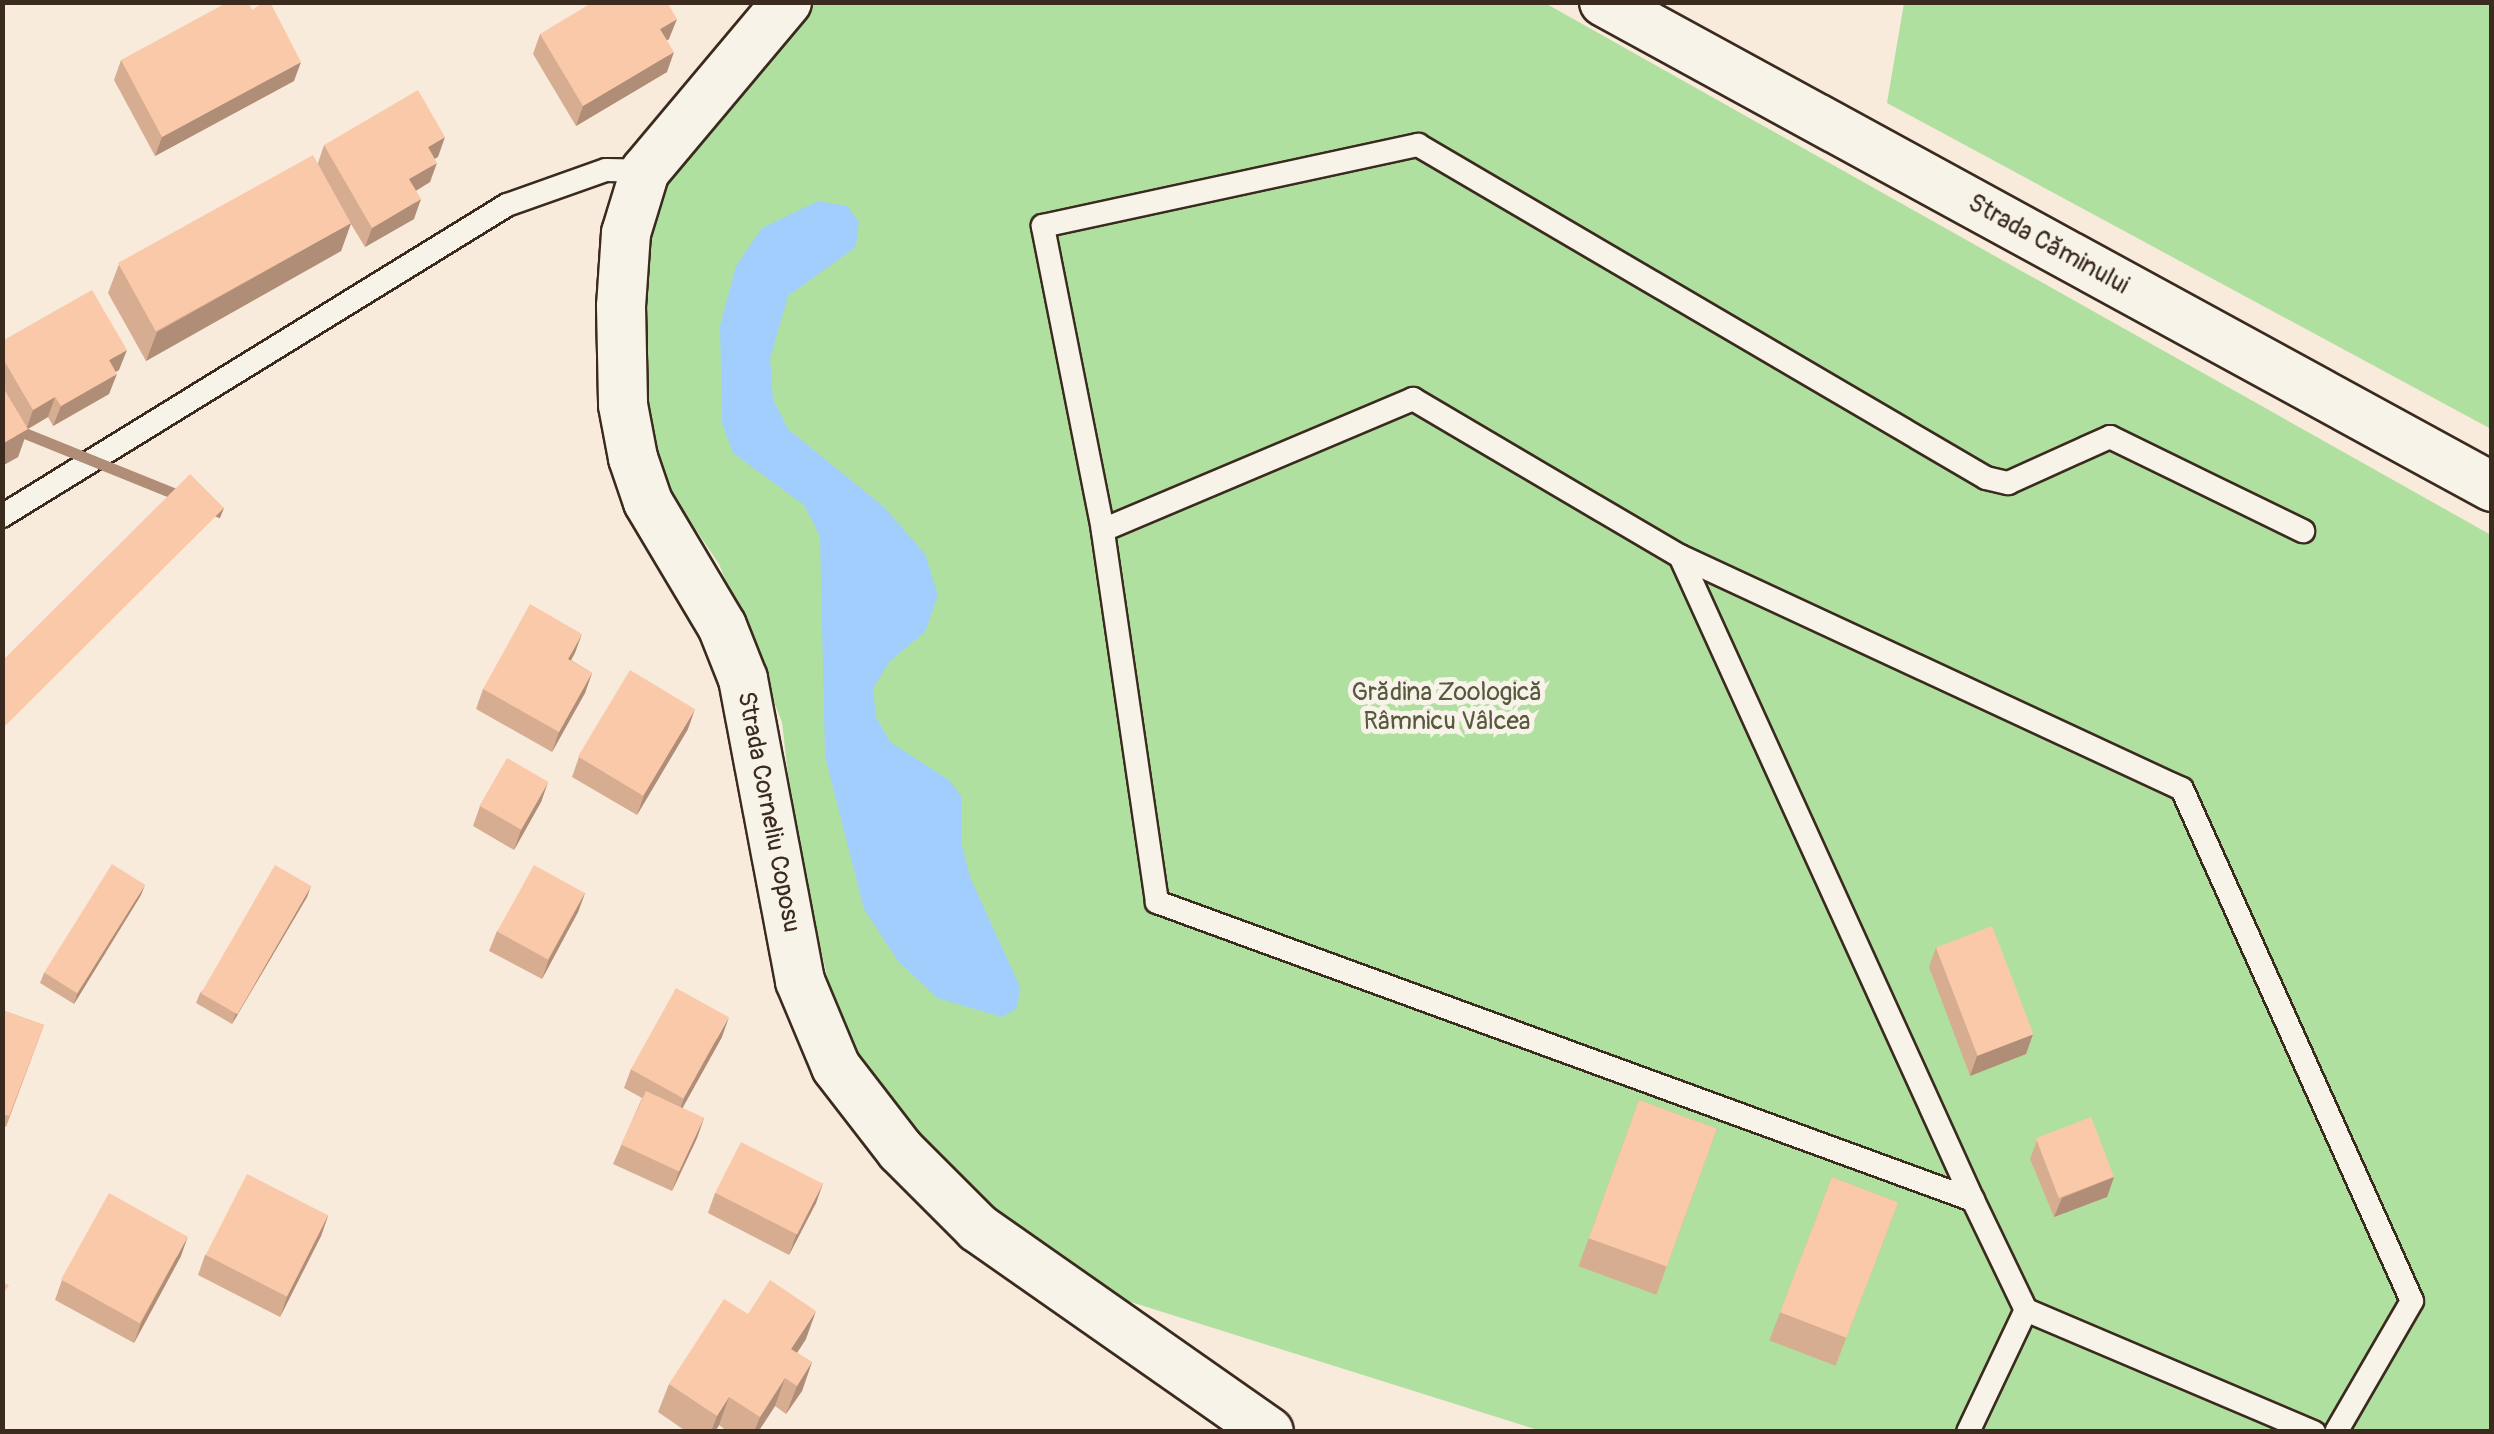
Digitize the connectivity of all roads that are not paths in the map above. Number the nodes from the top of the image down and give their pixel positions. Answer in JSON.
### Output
{"nodes":[{"id":1,"x":1604,"y":2,"type":"edge"},
{"id":2,"x":775,"y":9,"type":"edge"},
{"id":3,"x":645,"y":171,"type":"junction"},
{"id":4,"x":2492,"y":487,"type":"edge"},
{"id":5,"x":2,"y":516,"type":"edge"},
{"id":6,"x":1104,"y":530,"type":"junction"},
{"id":7,"x":2303,"y":530,"type":"dead end"},
{"id":8,"x":1680,"y":556,"type":"junction"},
{"id":9,"x":1973,"y":1200,"type":"junction"},
{"id":10,"x":2026,"y":1310,"type":"junction"},
{"id":11,"x":1269,"y":1432,"type":"edge"},
{"id":12,"x":1968,"y":1432,"type":"edge"},
{"id":13,"x":2314,"y":1432,"type":"edge"},
{"id":14,"x":2336,"y":1432,"type":"edge"}],
"edges":[{"from":1,"to":4,"type":"street","name":"Strada Căminului"},
{"from":2,"to":3,"type":"street","name":"Strada Corneliu Coposu"},
{"from":3,"to":5,"type":"lane"},
{"from":3,"to":11,"type":"street","name":"Strada Corneliu Coposu"},
{"from":6,"to":7,"type":"lane"},
{"from":6,"to":8,"type":"lane"},
{"from":6,"to":9,"type":"lane"},
{"from":8,"to":9,"type":"lane"},
{"from":8,"to":14,"type":"lane"},
{"from":9,"to":10,"type":"lane"},
{"from":10,"to":12,"type":"lane"},
{"from":10,"to":13,"type":"lane"}]}
